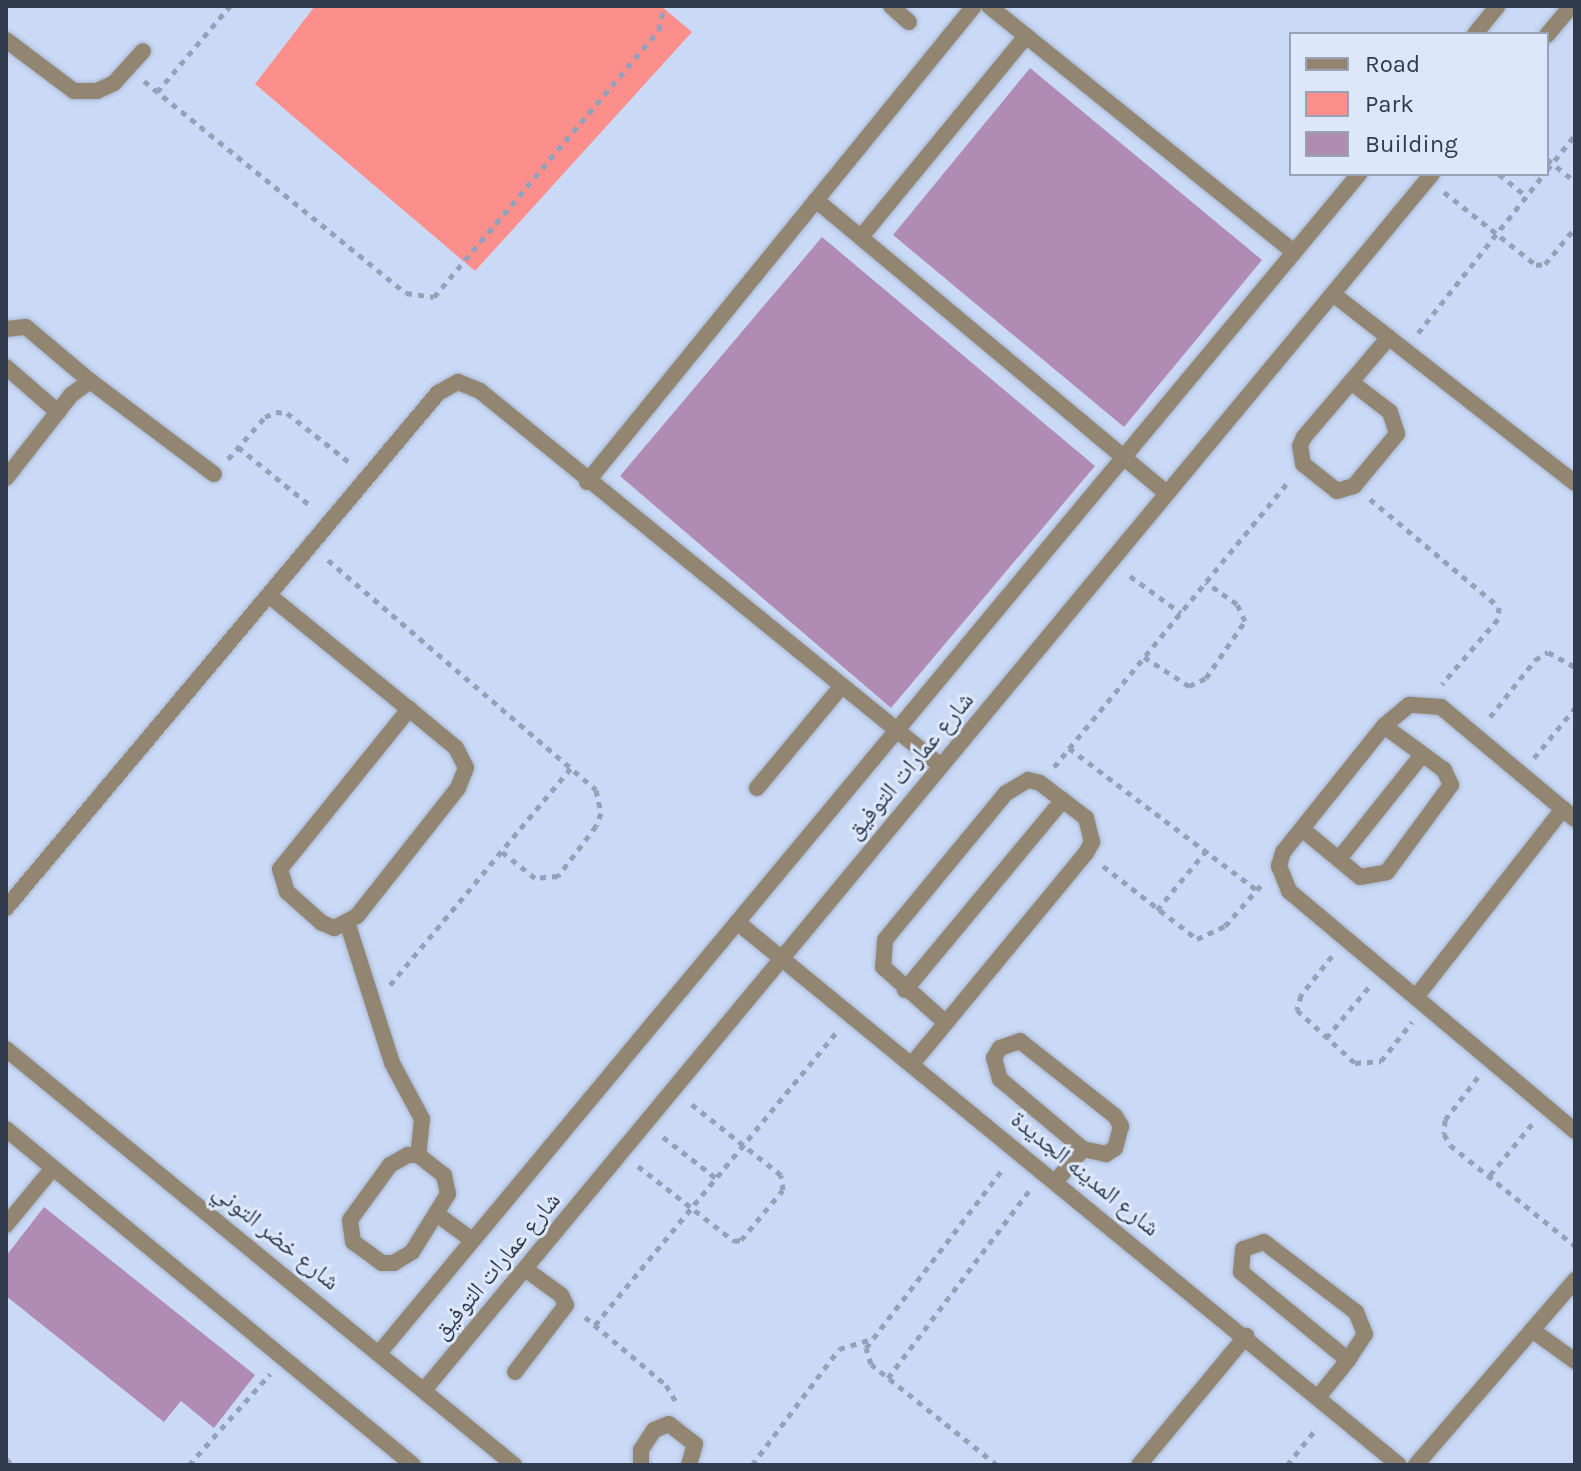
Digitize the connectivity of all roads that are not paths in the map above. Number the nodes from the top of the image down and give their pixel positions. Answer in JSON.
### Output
{"nodes":[{"id":1,"x":891,"y":6,"type":"edge"},
{"id":2,"x":974,"y":6,"type":"edge"},
{"id":3,"x":989,"y":6,"type":"edge"},
{"id":4,"x":1498,"y":6,"type":"edge"},
{"id":5,"x":1571,"y":6,"type":"edge"},
{"id":6,"x":909,"y":22,"type":"dead end"},
{"id":7,"x":1477,"y":32,"type":"edge"},
{"id":8,"x":1549,"y":33,"type":"edge"},
{"id":9,"x":1026,"y":36,"type":"junction"},
{"id":10,"x":6,"y":40,"type":"edge"},
{"id":11,"x":143,"y":51,"type":"dead end"},
{"id":12,"x":1357,"y":176,"type":"edge"},
{"id":13,"x":1430,"y":176,"type":"edge"},
{"id":14,"x":816,"y":200,"type":"junction"},
{"id":15,"x":861,"y":237,"type":"junction"},
{"id":16,"x":1294,"y":252,"type":"junction"},
{"id":17,"x":1333,"y":294,"type":"junction"},
{"id":18,"x":6,"y":329,"type":"edge"},
{"id":19,"x":1389,"y":337,"type":"junction"},
{"id":20,"x":6,"y":367,"type":"edge"},
{"id":21,"x":90,"y":381,"type":"junction"},
{"id":22,"x":1351,"y":382,"type":"junction"},
{"id":23,"x":58,"y":412,"type":"junction"},
{"id":24,"x":1125,"y":455,"type":"junction"},
{"id":25,"x":214,"y":474,"type":"road end"},
{"id":26,"x":6,"y":478,"type":"edge"},
{"id":27,"x":587,"y":482,"type":"junction"},
{"id":28,"x":1575,"y":483,"type":"edge"},
{"id":29,"x":1167,"y":493,"type":"junction"},
{"id":30,"x":271,"y":597,"type":"junction"},
{"id":31,"x":840,"y":688,"type":"junction"},
{"id":32,"x":409,"y":709,"type":"junction"},
{"id":33,"x":1384,"y":726,"type":"junction"},
{"id":34,"x":897,"y":730,"type":"junction"},
{"id":35,"x":1422,"y":755,"type":"junction"},
{"id":36,"x":941,"y":766,"type":"junction"},
{"id":37,"x":757,"y":788,"type":"dead end"},
{"id":38,"x":1063,"y":800,"type":"junction"},
{"id":39,"x":1569,"y":814,"type":"edge"},
{"id":40,"x":1302,"y":829,"type":"junction"},
{"id":41,"x":1339,"y":859,"type":"junction"},
{"id":42,"x":6,"y":908,"type":"edge"},
{"id":43,"x":737,"y":922,"type":"junction"},
{"id":44,"x":348,"y":925,"type":"junction"},
{"id":45,"x":782,"y":959,"type":"junction"},
{"id":46,"x":905,"y":990,"type":"junction"},
{"id":47,"x":1420,"y":1001,"type":"junction"},
{"id":48,"x":946,"y":1023,"type":"junction"},
{"id":49,"x":6,"y":1049,"type":"edge"},
{"id":50,"x":912,"y":1064,"type":"junction"},
{"id":51,"x":6,"y":1129,"type":"edge"},
{"id":52,"x":1575,"y":1131,"type":"edge"},
{"id":53,"x":1083,"y":1149,"type":"junction"},
{"id":54,"x":418,"y":1155,"type":"junction"},
{"id":55,"x":53,"y":1168,"type":"junction"},
{"id":56,"x":1050,"y":1176,"type":"junction"},
{"id":57,"x":438,"y":1215,"type":"junction"},
{"id":58,"x":6,"y":1225,"type":"edge"},
{"id":59,"x":472,"y":1240,"type":"junction"},
{"id":60,"x":525,"y":1269,"type":"junction"},
{"id":61,"x":1575,"y":1280,"type":"edge"},
{"id":62,"x":1532,"y":1330,"type":"junction"},
{"id":63,"x":1246,"y":1336,"type":"junction"},
{"id":64,"x":380,"y":1352,"type":"junction"},
{"id":65,"x":1348,"y":1360,"type":"junction"},
{"id":66,"x":1575,"y":1361,"type":"edge"},
{"id":67,"x":515,"y":1372,"type":"dead end"},
{"id":68,"x":425,"y":1389,"type":"junction"},
{"id":69,"x":1319,"y":1396,"type":"junction"},
{"id":70,"x":413,"y":1465,"type":"edge"},
{"id":71,"x":514,"y":1465,"type":"edge"},
{"id":72,"x":641,"y":1465,"type":"edge"},
{"id":73,"x":689,"y":1465,"type":"edge"},
{"id":74,"x":1139,"y":1465,"type":"edge"},
{"id":75,"x":1399,"y":1465,"type":"edge"},
{"id":76,"x":1416,"y":1465,"type":"edge"}],
"edges":[{"from":1,"to":6,"type":"street"},
{"from":2,"to":14,"type":"street"},
{"from":3,"to":9,"type":"street"},
{"from":4,"to":7,"type":"street"},
{"from":5,"to":8,"type":"street"},
{"from":9,"to":15,"type":"street"},
{"from":9,"to":16,"type":"street"},
{"from":10,"to":11,"type":"street"},
{"from":12,"to":16,"type":"street","name":"شارع عمارات التوفيق"},
{"from":13,"to":17,"type":"street","name":"شارع عمارات التوفيق"},
{"from":14,"to":15,"type":"street"},
{"from":14,"to":27,"type":"street"},
{"from":15,"to":24,"type":"street"},
{"from":16,"to":24,"type":"street","name":"شارع عمارات التوفيق"},
{"from":17,"to":19,"type":"street"},
{"from":17,"to":29,"type":"street","name":"شارع عمارات التوفيق"},
{"from":18,"to":21,"type":"street"},
{"from":19,"to":22,"type":"street"},
{"from":19,"to":28,"type":"street"},
{"from":20,"to":23,"type":"street"},
{"from":21,"to":23,"type":"street"},
{"from":21,"to":25,"type":"street"},
{"from":22,"to":22,"type":"street"},
{"from":23,"to":26,"type":"street"},
{"from":24,"to":29,"type":"street"},
{"from":24,"to":34,"type":"street","name":"شارع عمارات التوفيق"},
{"from":27,"to":30,"type":"street"},
{"from":27,"to":31,"type":"street"},
{"from":29,"to":36,"type":"street","name":"شارع عمارات التوفيق"},
{"from":30,"to":32,"type":"street"},
{"from":30,"to":42,"type":"street"},
{"from":31,"to":34,"type":"street"},
{"from":31,"to":37,"type":"street"},
{"from":32,"to":44,"type":"street"},
{"from":32,"to":44,"type":"street"},
{"from":33,"to":35,"type":"street"},
{"from":33,"to":39,"type":"street"},
{"from":33,"to":40,"type":"street"},
{"from":34,"to":36,"type":"street"},
{"from":34,"to":43,"type":"street","name":"شارع عمارات التوفيق"},
{"from":35,"to":41,"type":"street"},
{"from":35,"to":41,"type":"street"},
{"from":36,"to":45,"type":"street","name":"شارع عمارات التوفيق"},
{"from":38,"to":46,"type":"street"},
{"from":38,"to":46,"type":"street"},
{"from":38,"to":48,"type":"street"},
{"from":39,"to":47,"type":"street"},
{"from":40,"to":41,"type":"street"},
{"from":40,"to":47,"type":"street"},
{"from":43,"to":45,"type":"street","name":"شارع المدينه الجديدة"},
{"from":43,"to":59,"type":"street","name":"شارع عمارات التوفيق"},
{"from":44,"to":54,"type":"street"},
{"from":45,"to":50,"type":"street","name":"شارع المدينه الجديدة"},
{"from":45,"to":60,"type":"street","name":"شارع عمارات التوفيق"},
{"from":46,"to":48,"type":"street"},
{"from":47,"to":52,"type":"street"},
{"from":48,"to":50,"type":"street"},
{"from":49,"to":64,"type":"street","name":"شارع خضر التوني"},
{"from":50,"to":56,"type":"street","name":"شارع المدينه الجديدة"},
{"from":51,"to":55,"type":"street"},
{"from":53,"to":53,"type":"street"},
{"from":53,"to":56,"type":"street"},
{"from":54,"to":57,"type":"street"},
{"from":54,"to":57,"type":"street"},
{"from":55,"to":58,"type":"street"},
{"from":55,"to":70,"type":"street"},
{"from":56,"to":63,"type":"street","name":"شارع المدينه الجديدة"},
{"from":57,"to":59,"type":"street"},
{"from":59,"to":64,"type":"street","name":"شارع عمارات التوفيق"},
{"from":60,"to":67,"type":"street"},
{"from":60,"to":68,"type":"street","name":"شارع عمارات التوفيق"},
{"from":61,"to":62,"type":"street"},
{"from":62,"to":66,"type":"street"},
{"from":62,"to":76,"type":"street"},
{"from":63,"to":69,"type":"street","name":"شارع المدينه الجديدة"},
{"from":63,"to":74,"type":"street"},
{"from":64,"to":68,"type":"street","name":"شارع خضر التوني"},
{"from":65,"to":65,"type":"street"},
{"from":65,"to":69,"type":"street"},
{"from":68,"to":71,"type":"street","name":"شارع خضر التوني"},
{"from":69,"to":75,"type":"street","name":"شارع المدينه الجديدة"},
{"from":72,"to":73,"type":"street"}]}
